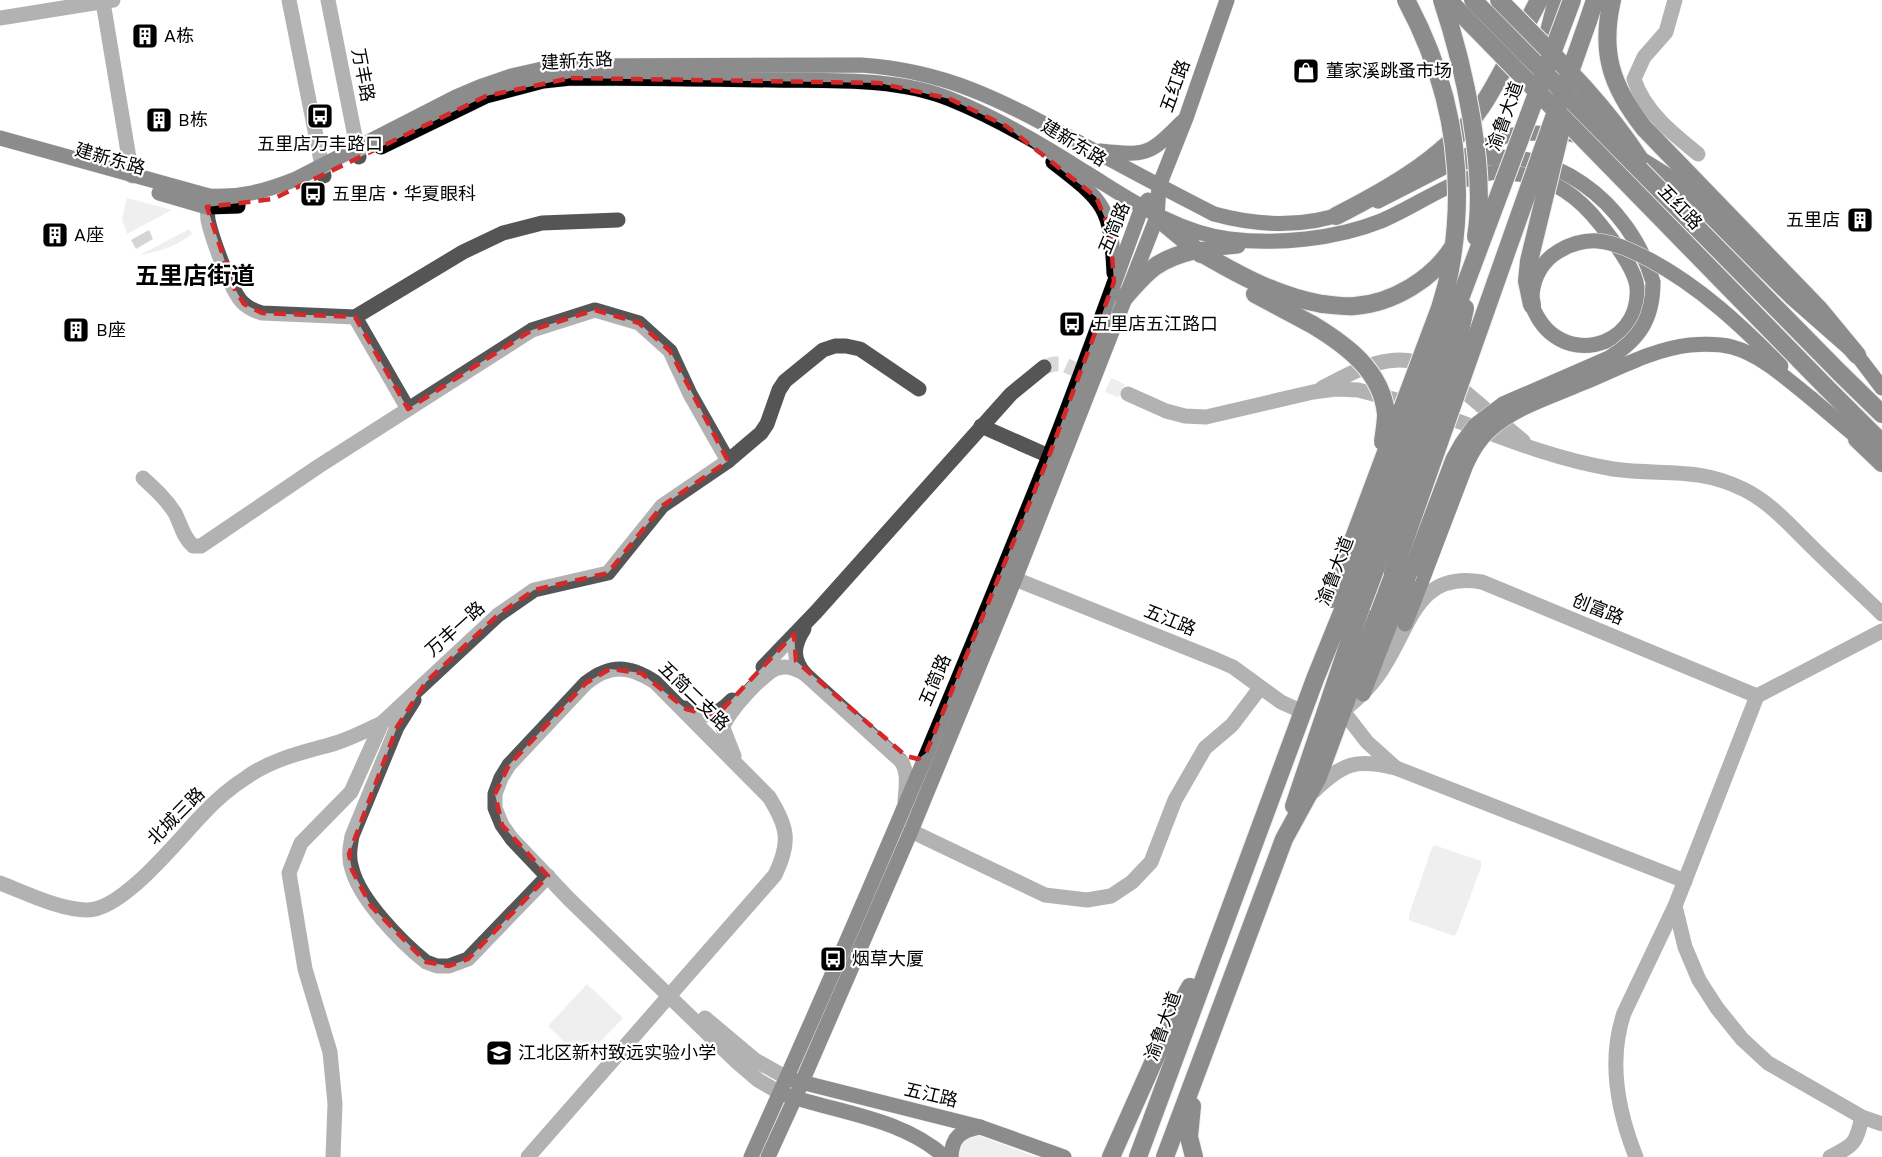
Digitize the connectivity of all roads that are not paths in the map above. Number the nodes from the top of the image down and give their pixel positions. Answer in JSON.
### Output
{"nodes":[{"id":1,"x":289,"y":0,"type":"edge"},
{"id":2,"x":328,"y":0,"type":"edge"},
{"id":3,"x":1227,"y":0,"type":"edge"},
{"id":4,"x":1406,"y":0,"type":"edge"},
{"id":5,"x":1442,"y":0,"type":"edge"},
{"id":6,"x":1448,"y":0,"type":"edge"},
{"id":7,"x":1473,"y":0,"type":"edge"},
{"id":8,"x":1499,"y":0,"type":"edge"},
{"id":9,"x":1539,"y":0,"type":"edge"},
{"id":10,"x":1557,"y":0,"type":"edge"},
{"id":11,"x":1572,"y":0,"type":"edge"},
{"id":12,"x":1595,"y":0,"type":"edge"},
{"id":13,"x":1612,"y":0,"type":"edge"},
{"id":14,"x":1675,"y":0,"type":"edge"},
{"id":15,"x":108,"y":1,"type":"edge"},
{"id":16,"x":0,"y":18,"type":"edge"},
{"id":17,"x":1588,"y":21,"type":"junction"},
{"id":18,"x":1186,"y":118,"type":"junction"},
{"id":19,"x":1526,"y":119,"type":"junction"},
{"id":20,"x":1006,"y":126,"type":"junction"},
{"id":21,"x":0,"y":138,"type":"edge"},
{"id":22,"x":0,"y":148,"type":"edge"},
{"id":23,"x":1093,"y":150,"type":"junction"},
{"id":24,"x":358,"y":153,"type":"junction"},
{"id":25,"x":1698,"y":154,"type":"dead end"},
{"id":26,"x":1062,"y":158,"type":"junction"},
{"id":27,"x":1443,"y":169,"type":"junction"},
{"id":28,"x":323,"y":171,"type":"junction"},
{"id":29,"x":132,"y":176,"type":"junction"},
{"id":30,"x":1662,"y":182,"type":"junction"},
{"id":31,"x":1159,"y":186,"type":"junction"},
{"id":32,"x":1479,"y":187,"type":"junction"},
{"id":33,"x":208,"y":202,"type":"junction"},
{"id":34,"x":1149,"y":212,"type":"junction"},
{"id":35,"x":1336,"y":216,"type":"junction"},
{"id":36,"x":618,"y":220,"type":"dead end"},
{"id":37,"x":1270,"y":242,"type":"junction"},
{"id":38,"x":1196,"y":250,"type":"junction"},
{"id":39,"x":1114,"y":282,"type":"junction"},
{"id":40,"x":1124,"y":298,"type":"junction"},
{"id":41,"x":1532,"y":305,"type":"junction"},
{"id":42,"x":355,"y":317,"type":"junction"},
{"id":43,"x":1857,"y":355,"type":"junction"},
{"id":44,"x":1044,"y":367,"type":"tunnel mouth"},
{"id":45,"x":1882,"y":388,"type":"edge"},
{"id":46,"x":919,"y":390,"type":"dead end"},
{"id":47,"x":1313,"y":392,"type":"junction"},
{"id":48,"x":1819,"y":392,"type":"junction"},
{"id":49,"x":1128,"y":394,"type":"tunnel mouth"},
{"id":50,"x":408,"y":409,"type":"junction"},
{"id":51,"x":1882,"y":414,"type":"edge"},
{"id":52,"x":981,"y":426,"type":"junction"},
{"id":53,"x":1857,"y":439,"type":"junction"},
{"id":54,"x":1882,"y":443,"type":"edge"},
{"id":55,"x":1547,"y":453,"type":"junction"},
{"id":56,"x":1049,"y":456,"type":"junction"},
{"id":57,"x":1882,"y":457,"type":"edge"},
{"id":58,"x":728,"y":461,"type":"junction"},
{"id":59,"x":1882,"y":463,"type":"edge"},
{"id":60,"x":1380,"y":467,"type":"junction"},
{"id":61,"x":143,"y":478,"type":"dead end"},
{"id":62,"x":1400,"y":575,"type":"junction"},
{"id":63,"x":1015,"y":579,"type":"junction"},
{"id":64,"x":1346,"y":602,"type":"junction"},
{"id":65,"x":816,"y":612,"type":"junction"},
{"id":66,"x":1882,"y":614,"type":"edge"},
{"id":67,"x":1405,"y":624,"type":"junction"},
{"id":68,"x":1882,"y":631,"type":"edge"},
{"id":69,"x":796,"y":661,"type":"junction"},
{"id":70,"x":763,"y":667,"type":"junction"},
{"id":71,"x":805,"y":674,"type":"junction"},
{"id":72,"x":426,"y":682,"type":"junction"},
{"id":73,"x":1260,"y":688,"type":"junction"},
{"id":74,"x":1363,"y":694,"type":"junction"},
{"id":75,"x":1757,"y":696,"type":"junction"},
{"id":76,"x":675,"y":702,"type":"junction"},
{"id":77,"x":1343,"y":711,"type":"junction"},
{"id":78,"x":1303,"y":712,"type":"junction"},
{"id":79,"x":382,"y":723,"type":"junction"},
{"id":80,"x":926,"y":753,"type":"junction"},
{"id":81,"x":739,"y":767,"type":"junction"},
{"id":82,"x":1396,"y":768,"type":"junction"},
{"id":83,"x":1309,"y":795,"type":"junction"},
{"id":84,"x":905,"y":801,"type":"junction"},
{"id":85,"x":911,"y":831,"type":"junction"},
{"id":86,"x":1284,"y":839,"type":"junction"},
{"id":87,"x":548,"y":876,"type":"junction"},
{"id":88,"x":1685,"y":881,"type":"junction"},
{"id":89,"x":0,"y":884,"type":"edge"},
{"id":90,"x":1675,"y":906,"type":"junction"},
{"id":91,"x":1219,"y":936,"type":"junction"},
{"id":92,"x":673,"y":994,"type":"junction"},
{"id":93,"x":1198,"y":1071,"type":"junction"},
{"id":94,"x":786,"y":1078,"type":"junction"},
{"id":95,"x":802,"y":1083,"type":"junction"},
{"id":96,"x":780,"y":1093,"type":"junction"},
{"id":97,"x":795,"y":1098,"type":"junction"},
{"id":98,"x":1862,"y":1117,"type":"junction"},
{"id":99,"x":1882,"y":1124,"type":"edge"},
{"id":100,"x":980,"y":1127,"type":"junction"},
{"id":101,"x":1112,"y":1156,"type":"edge"},
{"id":102,"x":333,"y":1157,"type":"edge"},
{"id":103,"x":528,"y":1157,"type":"edge"},
{"id":104,"x":751,"y":1157,"type":"edge"},
{"id":105,"x":768,"y":1157,"type":"edge"},
{"id":106,"x":945,"y":1157,"type":"edge"},
{"id":107,"x":951,"y":1157,"type":"edge"},
{"id":108,"x":1064,"y":1157,"type":"edge"},
{"id":109,"x":1138,"y":1157,"type":"edge"},
{"id":110,"x":1165,"y":1157,"type":"edge"},
{"id":111,"x":1194,"y":1157,"type":"edge"},
{"id":112,"x":1636,"y":1157,"type":"edge"},
{"id":113,"x":1830,"y":1157,"type":"edge"}],
"edges":[{"from":1,"to":28,"type":"street"},
{"from":2,"to":24,"type":"street","name":"万丰路"},
{"from":3,"to":18,"type":"main road","name":"五红路"},
{"from":4,"to":60,"type":"highway","bridge":true},
{"from":5,"to":32,"type":"highway","bridge":true},
{"from":6,"to":48,"type":"highway","name":"五红路","bridge":true},
{"from":7,"to":30,"type":"highway","name":"五红路","bridge":true},
{"from":8,"to":30,"type":"highway","bridge":true},
{"from":9,"to":35,"type":"highway"},
{"from":10,"to":19,"type":"highway","bridge":true},
{"from":11,"to":19,"type":"highway","name":"渝鲁大道","bridge":true},
{"from":12,"to":17,"type":"highway"},
{"from":13,"to":43,"type":"highway"},
{"from":14,"to":25,"type":"street"},
{"from":15,"to":16,"type":"street"},
{"from":15,"to":29,"type":"street"},
{"from":17,"to":41,"type":"highway","bridge":true},
{"from":17,"to":62,"type":"highway","bridge":true},
{"from":18,"to":23,"type":"main road"},
{"from":18,"to":31,"type":"main road","name":"五红路"},
{"from":19,"to":64,"type":"highway","name":"渝鲁大道","bridge":true},
{"from":20,"to":24,"type":"main road","name":"建新东路"},
{"from":20,"to":26,"type":"main road","name":"建新东路"},
{"from":20,"to":39,"type":"main road"},
{"from":21,"to":29,"type":"main road","name":"建新东路"},
{"from":22,"to":33,"type":"main road","name":"建新东路"},
{"from":23,"to":24,"type":"main road","name":"建新东路"},
{"from":23,"to":26,"type":"main road"},
{"from":23,"to":31,"type":"main road","name":"建新东路"},
{"from":24,"to":28,"type":"main road","name":"建新东路"},
{"from":26,"to":34,"type":"main road","name":"建新东路"},
{"from":27,"to":30,"type":"main road"},
{"from":27,"to":35,"type":"main road","name":"建新东路"},
{"from":27,"to":62,"type":"main road","bridge":true},
{"from":28,"to":33,"type":"main road","name":"建新东路"},
{"from":29,"to":33,"type":"main road","name":"建新东路"},
{"from":30,"to":43,"type":"main road"},
{"from":30,"to":51,"type":"highway","name":"五红路","bridge":true},
{"from":31,"to":34,"type":"main road","name":"五简路"},
{"from":31,"to":35,"type":"main road","name":"建新东路"},
{"from":32,"to":38,"type":"highway","bridge":true},
{"from":32,"to":64,"type":"highway","bridge":true},
{"from":33,"to":42,"type":"street"},
{"from":34,"to":37,"type":"main road","name":"建新东路"},
{"from":34,"to":38,"type":"highway"},
{"from":34,"to":39,"type":"main road","name":"五简路"},
{"from":34,"to":40,"type":"main road","name":"五简路"},
{"from":36,"to":42,"type":"street"},
{"from":37,"to":38,"type":"main road"},
{"from":37,"to":41,"type":"main road","bridge":true},
{"from":38,"to":40,"type":"highway"},
{"from":38,"to":60,"type":"highway","bridge":true},
{"from":39,"to":56,"type":"main road","name":"五简路"},
{"from":40,"to":63,"type":"main road","name":"五简路"},
{"from":41,"to":48,"type":"main road","bridge":true},
{"from":42,"to":50,"type":"street"},
{"from":43,"to":45,"type":"main road"},
{"from":44,"to":52,"type":"street"},
{"from":46,"to":58,"type":"street","name":"万丰一路"},
{"from":47,"to":49,"type":"street"},
{"from":47,"to":55,"type":"street"},
{"from":47,"to":55,"type":"street"},
{"from":48,"to":53,"type":"main road"},
{"from":48,"to":54,"type":"highway","name":"五红路"},
{"from":48,"to":67,"type":"main road","bridge":true},
{"from":50,"to":58,"type":"street"},
{"from":50,"to":61,"type":"street"},
{"from":52,"to":56,"type":"street"},
{"from":52,"to":65,"type":"street"},
{"from":53,"to":57,"type":"main road"},
{"from":53,"to":59,"type":"highway"},
{"from":55,"to":66,"type":"street"},
{"from":56,"to":80,"type":"main road","name":"五简路"},
{"from":58,"to":72,"type":"street","name":"万丰一路"},
{"from":60,"to":64,"type":"highway","bridge":true},
{"from":62,"to":74,"type":"main road"},
{"from":62,"to":77,"type":"highway"},
{"from":63,"to":73,"type":"street","name":"五江路"},
{"from":63,"to":85,"type":"main road","name":"五简路"},
{"from":64,"to":78,"type":"highway","name":"渝鲁大道"},
{"from":64,"to":86,"type":"highway"},
{"from":65,"to":69,"type":"street"},
{"from":65,"to":70,"type":"street"},
{"from":67,"to":74,"type":"street","name":"创富路"},
{"from":67,"to":75,"type":"street","name":"创富路"},
{"from":68,"to":75,"type":"street"},
{"from":69,"to":70,"type":"street"},
{"from":69,"to":71,"type":"street"},
{"from":69,"to":80,"type":"street"},
{"from":70,"to":76,"type":"street"},
{"from":71,"to":81,"type":"street"},
{"from":71,"to":84,"type":"street"},
{"from":72,"to":79,"type":"street","name":"万丰一路"},
{"from":72,"to":87,"type":"street"},
{"from":73,"to":78,"type":"street","name":"五江路"},
{"from":73,"to":85,"type":"street"},
{"from":74,"to":77,"type":"street","name":"创富路"},
{"from":75,"to":88,"type":"street"},
{"from":76,"to":81,"type":"street","name":"五简二支路"},
{"from":76,"to":87,"type":"street","name":"五简二支路"},
{"from":77,"to":82,"type":"street"},
{"from":77,"to":83,"type":"highway"},
{"from":78,"to":91,"type":"highway","name":"渝鲁大道"},
{"from":79,"to":89,"type":"street","name":"北城三路"},
{"from":79,"to":102,"type":"street","name":"万丰一路"},
{"from":80,"to":84,"type":"main road","name":"五简路"},
{"from":81,"to":92,"type":"street","name":"五简二支路"},
{"from":82,"to":83,"type":"street"},
{"from":82,"to":88,"type":"street"},
{"from":83,"to":86,"type":"highway"},
{"from":84,"to":94,"type":"main road","name":"五简路"},
{"from":85,"to":95,"type":"main road","name":"五简路"},
{"from":86,"to":93,"type":"highway"},
{"from":87,"to":92,"type":"street","name":"五简二支路"},
{"from":88,"to":90,"type":"street"},
{"from":90,"to":98,"type":"street"},
{"from":90,"to":112,"type":"street"},
{"from":91,"to":101,"type":"highway"},
{"from":91,"to":109,"type":"highway","name":"渝鲁大道"},
{"from":92,"to":94,"type":"street","name":"五简二支路"},
{"from":92,"to":96,"type":"street","name":"五简二支路"},
{"from":92,"to":103,"type":"street"},
{"from":93,"to":110,"type":"highway"},
{"from":93,"to":111,"type":"highway"},
{"from":94,"to":95,"type":"main road","name":"五江路"},
{"from":94,"to":96,"type":"main road","name":"五简路"},
{"from":95,"to":97,"type":"main road","name":"五简路"},
{"from":95,"to":100,"type":"main road","name":"五江路"},
{"from":96,"to":97,"type":"main road"},
{"from":96,"to":104,"type":"main road","name":"五简路"},
{"from":97,"to":105,"type":"main road","name":"五简路"},
{"from":97,"to":106,"type":"main road"},
{"from":98,"to":99,"type":"street"},
{"from":98,"to":113,"type":"street"},
{"from":100,"to":107,"type":"main road"},
{"from":100,"to":108,"type":"main road","name":"五江路"}]}
